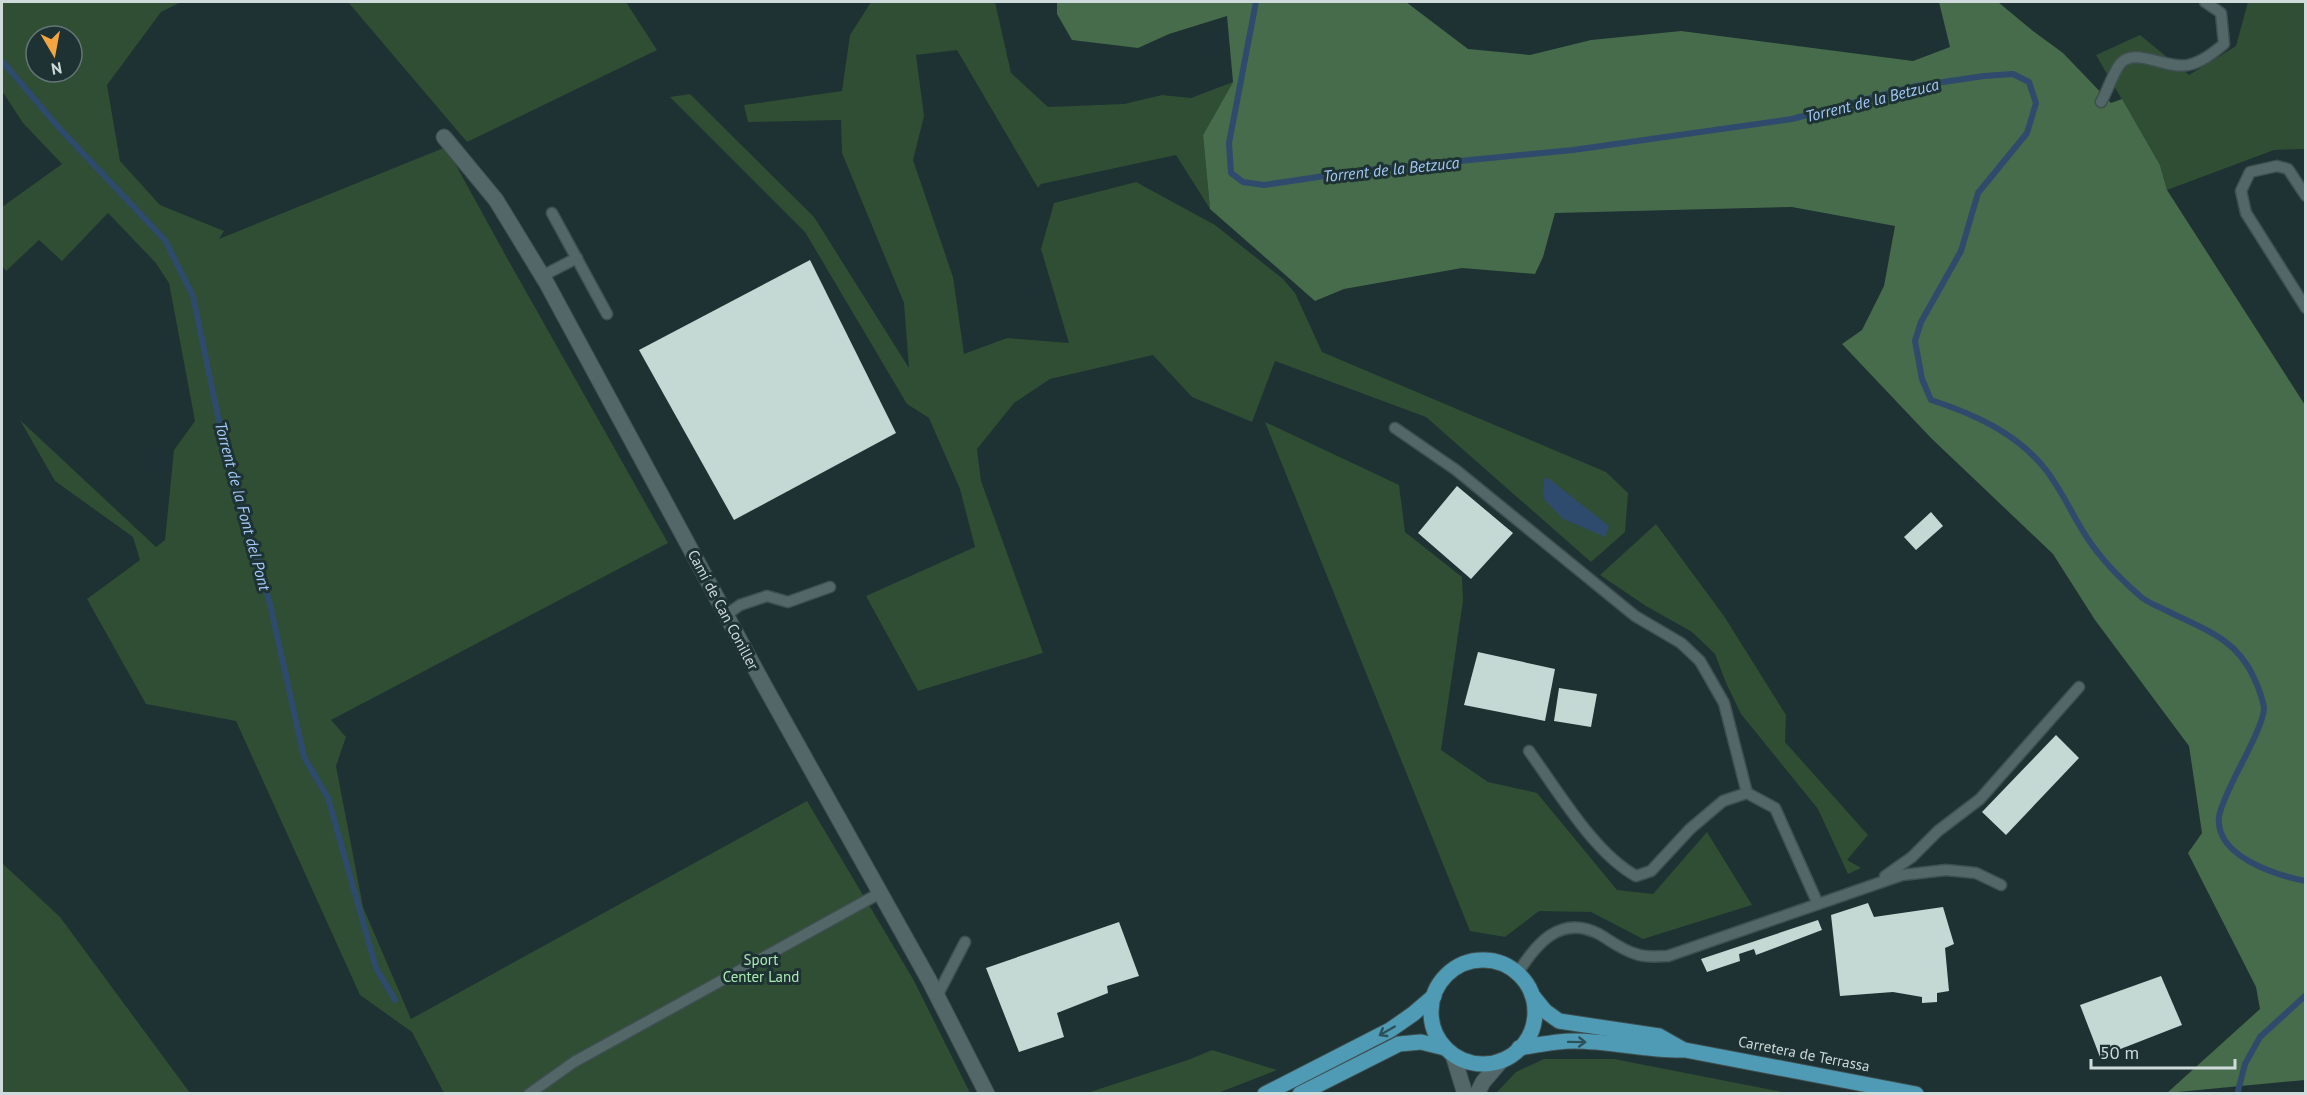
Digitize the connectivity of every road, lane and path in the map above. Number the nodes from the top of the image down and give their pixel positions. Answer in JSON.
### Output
{"nodes":[{"id":1,"x":2205,"y":2,"type":"edge"},
{"id":2,"x":2102,"y":102,"type":"dead end"},
{"id":3,"x":444,"y":138,"type":"dead end"},
{"id":4,"x":2306,"y":196,"type":"edge"},
{"id":5,"x":552,"y":213,"type":"dead end"},
{"id":6,"x":577,"y":258,"type":"junction"},
{"id":7,"x":542,"y":276,"type":"junction"},
{"id":8,"x":2306,"y":308,"type":"edge"},
{"id":9,"x":607,"y":314,"type":"dead end"},
{"id":10,"x":1395,"y":428,"type":"dead end"},
{"id":11,"x":830,"y":587,"type":"dead end"},
{"id":12,"x":726,"y":615,"type":"junction"},
{"id":13,"x":2079,"y":687,"type":"dead end"},
{"id":14,"x":1530,"y":751,"type":"dead end"},
{"id":15,"x":1747,"y":793,"type":"junction"},
{"id":16,"x":1875,"y":883,"type":"junction"},
{"id":17,"x":2001,"y":885,"type":"dead end"},
{"id":18,"x":880,"y":893,"type":"junction"},
{"id":19,"x":1818,"y":904,"type":"junction"},
{"id":20,"x":965,"y":942,"type":"dead end"},
{"id":21,"x":1517,"y":974,"type":"junction"},
{"id":22,"x":1531,"y":994,"type":"junction"},
{"id":23,"x":937,"y":996,"type":"junction"},
{"id":24,"x":1434,"y":996,"type":"junction"},
{"id":25,"x":1519,"y":1048,"type":"junction"},
{"id":26,"x":1685,"y":1050,"type":"junction"},
{"id":27,"x":1449,"y":1051,"type":"junction"},
{"id":28,"x":1502,"y":1060,"type":"junction"},
{"id":29,"x":529,"y":1094,"type":"edge"},
{"id":30,"x":987,"y":1094,"type":"edge"},
{"id":31,"x":1265,"y":1094,"type":"edge"},
{"id":32,"x":1300,"y":1094,"type":"edge"},
{"id":33,"x":1465,"y":1094,"type":"edge"},
{"id":34,"x":1477,"y":1094,"type":"edge"},
{"id":35,"x":1916,"y":1094,"type":"edge"}],
"edges":[{"from":1,"to":2,"type":"lane"},
{"from":3,"to":7,"type":"street","name":"Camí de Can Coniller"},
{"from":4,"to":8,"type":"lane"},
{"from":5,"to":6,"type":"lane"},
{"from":6,"to":7,"type":"lane"},
{"from":6,"to":9,"type":"lane"},
{"from":7,"to":12,"type":"street","name":"Camí de Can Coniller"},
{"from":10,"to":15,"type":"lane"},
{"from":11,"to":12,"type":"lane"},
{"from":12,"to":18,"type":"street","name":"Camí de Can Coniller"},
{"from":13,"to":16,"type":"lane"},
{"from":14,"to":15,"type":"lane"},
{"from":15,"to":19,"type":"lane"},
{"from":16,"to":17,"type":"lane"},
{"from":16,"to":19,"type":"lane"},
{"from":18,"to":23,"type":"street","name":"Camí de Can Coniller"},
{"from":18,"to":29,"type":"lane"},
{"from":19,"to":21,"type":"lane"},
{"from":20,"to":23,"type":"lane"},
{"from":21,"to":22,"type":"main road"},
{"from":21,"to":24,"type":"main road"},
{"from":22,"to":25,"type":"main road"},
{"from":22,"to":26,"type":"main road","name":"Carretera de Terrassa"},
{"from":23,"to":30,"type":"street","name":"Camí de Can Coniller"},
{"from":24,"to":27,"type":"main road"},
{"from":24,"to":31,"type":"main road","one_way":true},
{"from":25,"to":26,"type":"main road","name":"Carretera de Terrassa","one_way":true},
{"from":25,"to":28,"type":"main road"},
{"from":26,"to":35,"type":"main road","name":"Carretera de Terrassa"},
{"from":27,"to":28,"type":"main road"},
{"from":27,"to":32,"type":"main road"},
{"from":27,"to":33,"type":"street"},
{"from":28,"to":34,"type":"street"}]}
